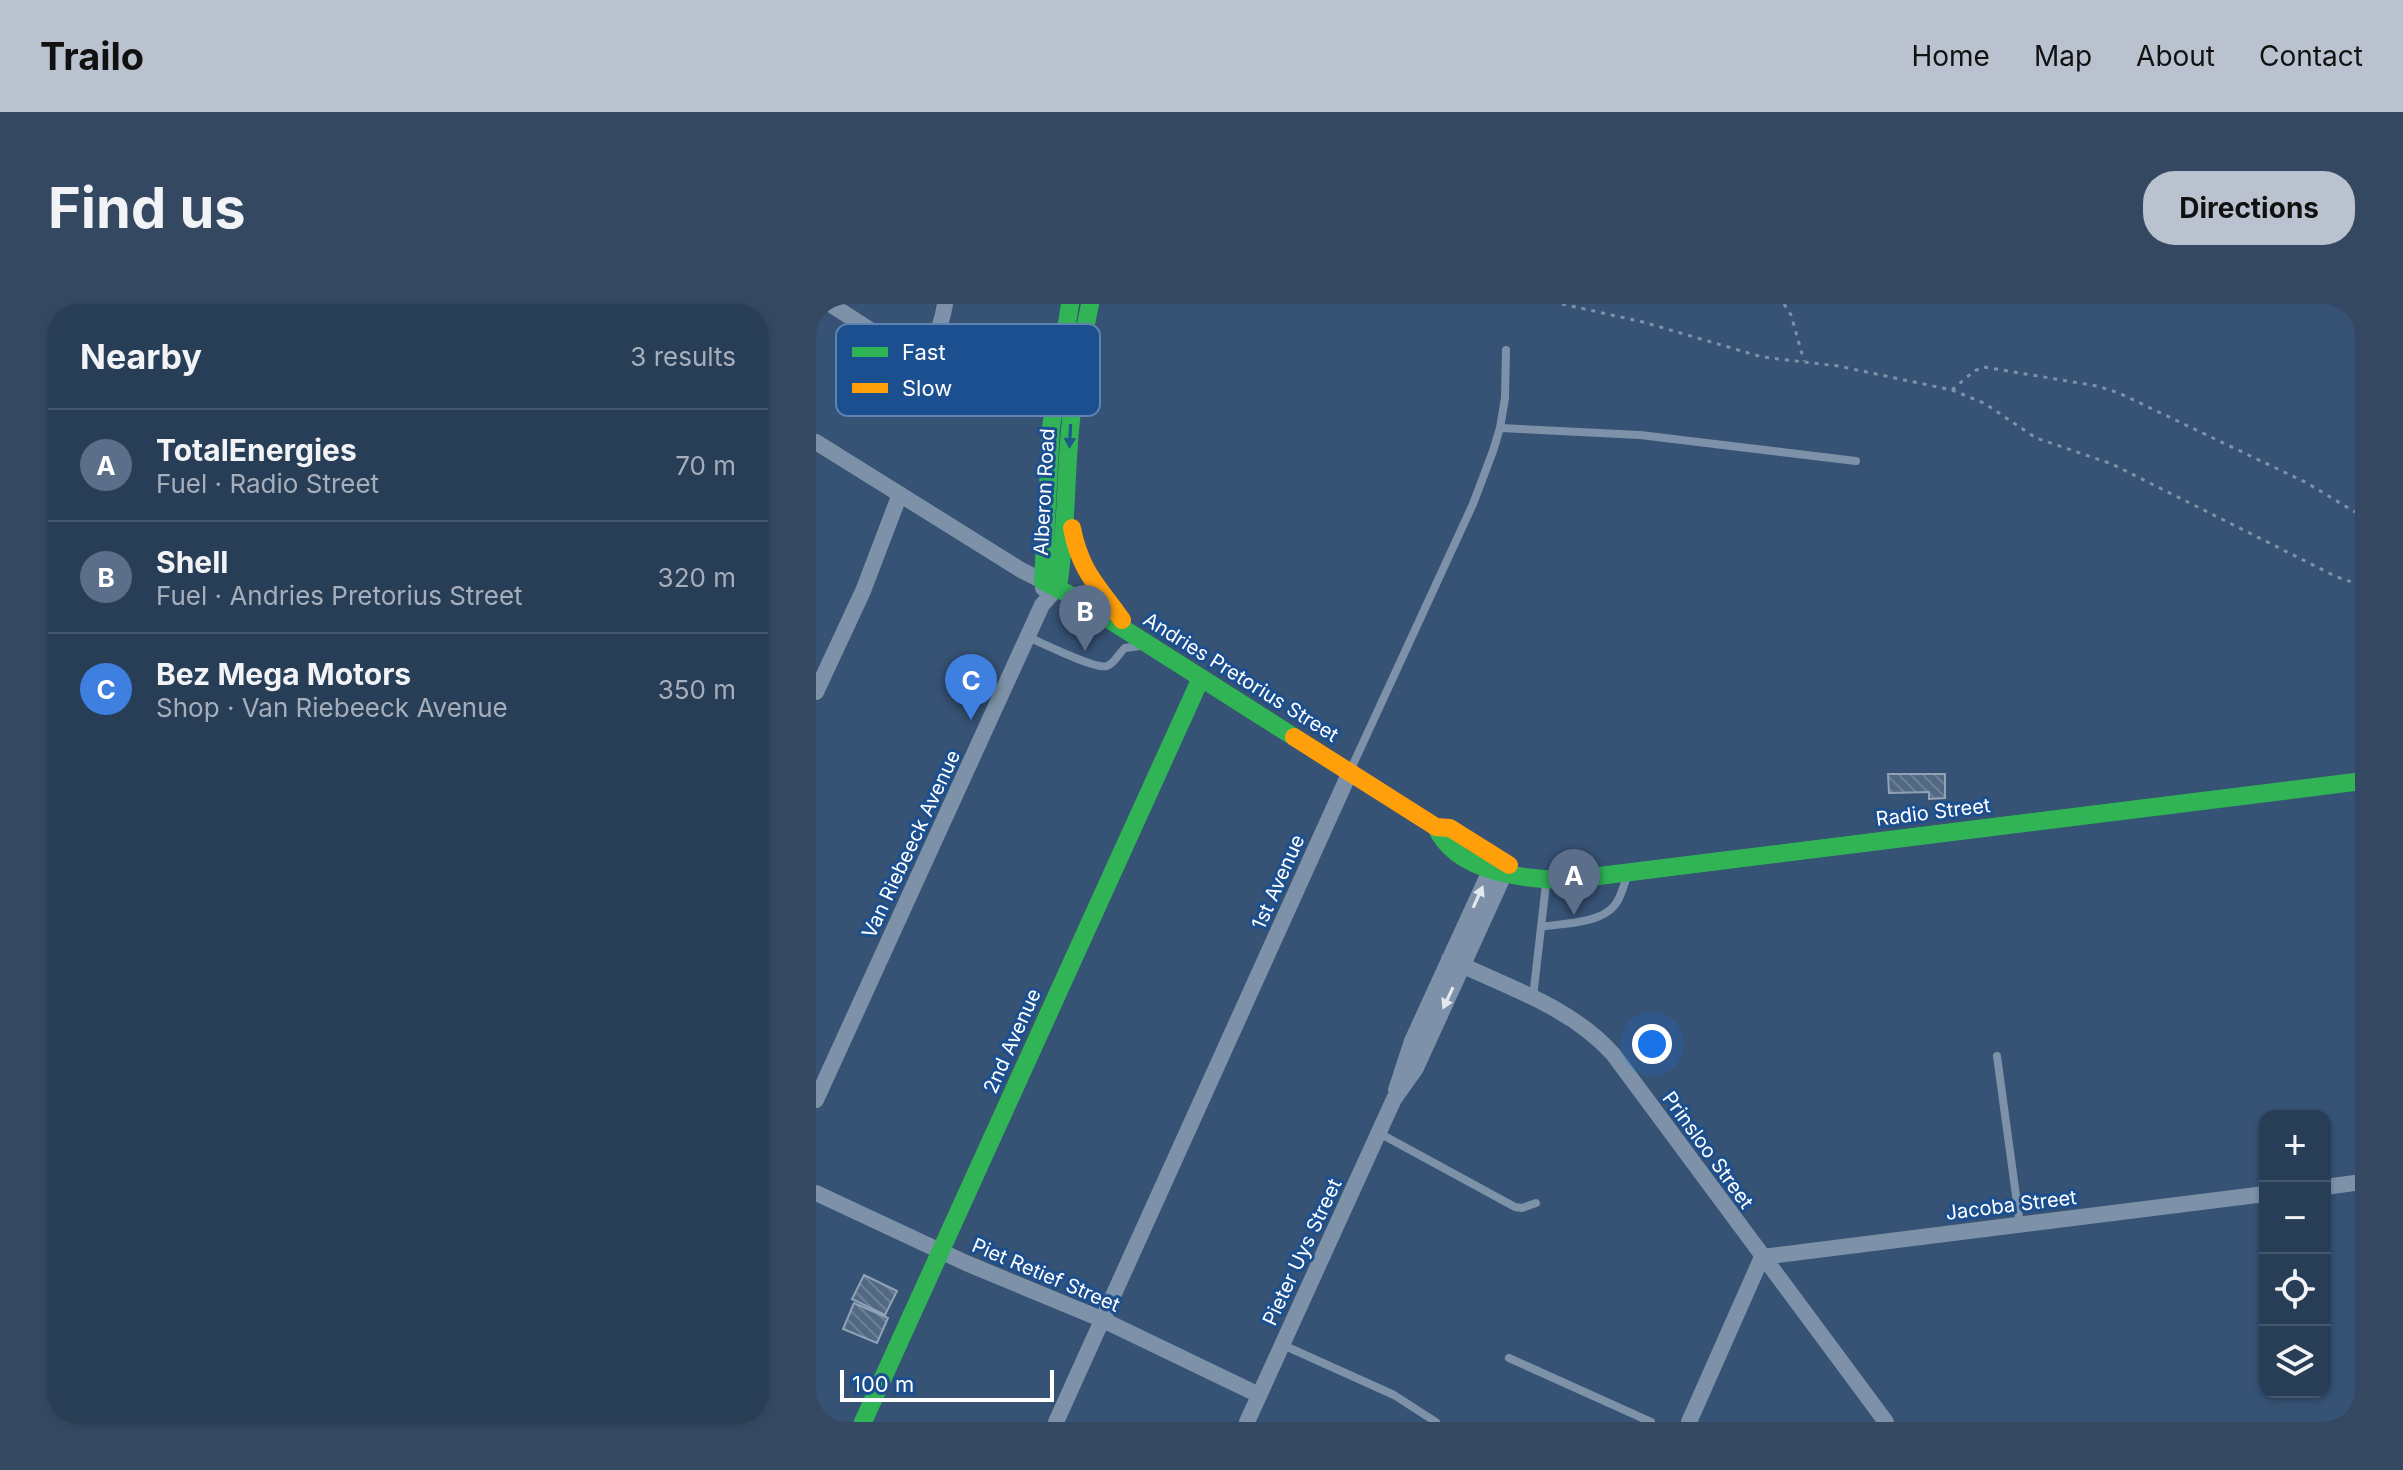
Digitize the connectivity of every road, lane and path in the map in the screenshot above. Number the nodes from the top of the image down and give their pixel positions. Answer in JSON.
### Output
{"nodes":[{"id":1,"x":830,"y":304,"type":"edge"},
{"id":2,"x":945,"y":304,"type":"edge"},
{"id":3,"x":1070,"y":304,"type":"edge"},
{"id":4,"x":1090,"y":304,"type":"edge"},
{"id":5,"x":1562,"y":304,"type":"edge"},
{"id":6,"x":1784,"y":304,"type":"edge"},
{"id":7,"x":861,"y":324,"type":"edge"},
{"id":8,"x":940,"y":324,"type":"edge"},
{"id":9,"x":1067,"y":324,"type":"edge"},
{"id":10,"x":1086,"y":324,"type":"edge"},
{"id":11,"x":1506,"y":350,"type":"dead end"},
{"id":12,"x":1804,"y":361,"type":"junction"},
{"id":13,"x":1952,"y":390,"type":"junction"},
{"id":14,"x":1053,"y":416,"type":"edge"},
{"id":15,"x":1072,"y":416,"type":"edge"},
{"id":16,"x":1500,"y":428,"type":"junction"},
{"id":17,"x":816,"y":442,"type":"edge"},
{"id":18,"x":1856,"y":461,"type":"dead end"},
{"id":19,"x":1067,"y":482,"type":"junction"},
{"id":20,"x":900,"y":494,"type":"junction"},
{"id":21,"x":2355,"y":512,"type":"edge"},
{"id":22,"x":2355,"y":583,"type":"edge"},
{"id":23,"x":1051,"y":584,"type":"junction"},
{"id":24,"x":1130,"y":633,"type":"junction"},
{"id":25,"x":1027,"y":636,"type":"junction"},
{"id":26,"x":1148,"y":645,"type":"junction"},
{"id":27,"x":1201,"y":678,"type":"junction"},
{"id":28,"x":816,"y":692,"type":"edge"},
{"id":29,"x":1350,"y":772,"type":"junction"},
{"id":30,"x":2355,"y":782,"type":"edge"},
{"id":31,"x":1503,"y":869,"type":"junction"},
{"id":32,"x":1629,"y":873,"type":"junction"},
{"id":33,"x":1546,"y":880,"type":"junction"},
{"id":34,"x":1541,"y":927,"type":"junction"},
{"id":35,"x":1456,"y":963,"type":"junction"},
{"id":36,"x":1533,"y":998,"type":"junction"},
{"id":37,"x":1997,"y":1056,"type":"dead end"},
{"id":38,"x":816,"y":1100,"type":"edge"},
{"id":39,"x":1379,"y":1133,"type":"junction"},
{"id":40,"x":2355,"y":1183,"type":"edge"},
{"id":41,"x":2331,"y":1186,"type":"edge"},
{"id":42,"x":816,"y":1193,"type":"edge"},
{"id":43,"x":2259,"y":1195,"type":"edge"},
{"id":44,"x":1536,"y":1203,"type":"dead end"},
{"id":45,"x":2020,"y":1225,"type":"junction"},
{"id":46,"x":940,"y":1251,"type":"junction"},
{"id":47,"x":1762,"y":1257,"type":"junction"},
{"id":48,"x":1101,"y":1319,"type":"junction"},
{"id":49,"x":1282,"y":1344,"type":"junction"},
{"id":50,"x":1509,"y":1358,"type":"dead end"},
{"id":51,"x":1259,"y":1395,"type":"junction"},
{"id":52,"x":863,"y":1422,"type":"edge"},
{"id":53,"x":1056,"y":1422,"type":"edge"},
{"id":54,"x":1247,"y":1422,"type":"edge"},
{"id":55,"x":1436,"y":1422,"type":"edge"},
{"id":56,"x":1651,"y":1422,"type":"edge"},
{"id":57,"x":1689,"y":1422,"type":"edge"},
{"id":58,"x":1886,"y":1422,"type":"edge"}],
"edges":[{"from":1,"to":7,"type":"street"},
{"from":2,"to":8,"type":"street"},
{"from":3,"to":9,"type":"main road","name":"Alberon Road"},
{"from":4,"to":10,"type":"main road","name":"Alberon Road","one_way":true},
{"from":5,"to":12,"type":"path"},
{"from":6,"to":12,"type":"path"},
{"from":11,"to":16,"type":"lane","name":"1st Avenue"},
{"from":12,"to":13,"type":"path"},
{"from":13,"to":21,"type":"path"},
{"from":13,"to":22,"type":"path"},
{"from":14,"to":23,"type":"main road","name":"Alberon Road"},
{"from":15,"to":19,"type":"main road","name":"Alberon Road","one_way":true},
{"from":16,"to":18,"type":"lane"},
{"from":16,"to":29,"type":"lane","name":"1st Avenue"},
{"from":17,"to":20,"type":"street","name":"Andries Pretorius Street"},
{"from":19,"to":23,"type":"main road","name":"Alberon Road"},
{"from":19,"to":24,"type":"main road"},
{"from":20,"to":23,"type":"street","name":"Andries Pretorius Street"},
{"from":20,"to":28,"type":"street"},
{"from":23,"to":24,"type":"main road","name":"Andries Pretorius Street"},
{"from":23,"to":25,"type":"street","name":"Van Riebeeck Avenue"},
{"from":24,"to":26,"type":"main road","name":"Andries Pretorius Street"},
{"from":25,"to":26,"type":"lane"},
{"from":25,"to":38,"type":"street","name":"Van Riebeeck Avenue"},
{"from":26,"to":27,"type":"main road","name":"Andries Pretorius Street"},
{"from":27,"to":29,"type":"main road","name":"Andries Pretorius Street"},
{"from":27,"to":46,"type":"main road","name":"2nd Avenue"},
{"from":29,"to":31,"type":"main road","name":"Andries Pretorius Street"},
{"from":29,"to":48,"type":"street","name":"1st Avenue"},
{"from":30,"to":32,"type":"main road","name":"Radio Street"},
{"from":31,"to":33,"type":"main road","name":"Radio Street"},
{"from":31,"to":35,"type":"street","name":"Pieter Uys Street"},
{"from":32,"to":33,"type":"main road","name":"Radio Street"},
{"from":32,"to":34,"type":"lane"},
{"from":33,"to":34,"type":"lane"},
{"from":34,"to":36,"type":"lane"},
{"from":35,"to":36,"type":"street","name":"Prinsloo Street"},
{"from":35,"to":39,"type":"street","name":"Pieter Uys Street"},
{"from":36,"to":47,"type":"street","name":"Prinsloo Street"},
{"from":37,"to":45,"type":"lane"},
{"from":39,"to":44,"type":"lane"},
{"from":39,"to":49,"type":"street","name":"Pieter Uys Street"},
{"from":40,"to":41,"type":"street"},
{"from":42,"to":46,"type":"street","name":"Piet Retief Street"},
{"from":43,"to":45,"type":"street","name":"Jacoba Street"},
{"from":45,"to":47,"type":"street","name":"Jacoba Street"},
{"from":46,"to":48,"type":"street","name":"Piet Retief Street"},
{"from":46,"to":52,"type":"main road","name":"2nd Avenue"},
{"from":47,"to":57,"type":"street"},
{"from":47,"to":58,"type":"street","name":"Prinsloo Street"},
{"from":48,"to":51,"type":"street","name":"Piet Retief Street"},
{"from":48,"to":53,"type":"street","name":"1st Avenue"},
{"from":49,"to":51,"type":"street","name":"Pieter Uys Street"},
{"from":49,"to":55,"type":"lane"},
{"from":50,"to":56,"type":"lane"},
{"from":51,"to":54,"type":"street","name":"Pieter Uys Street"}]}
